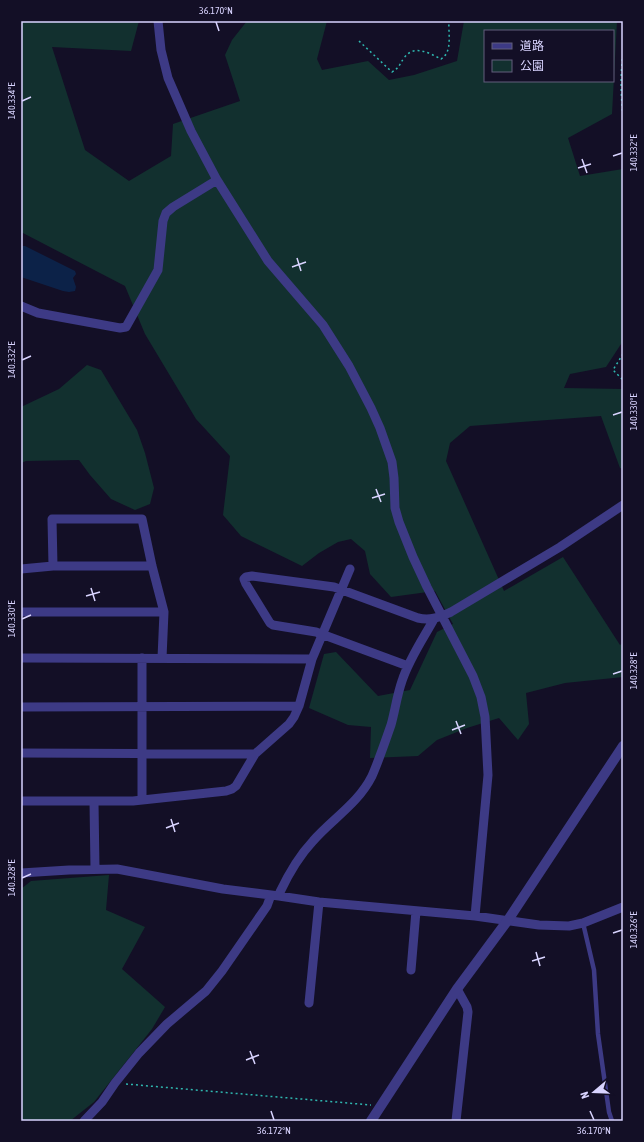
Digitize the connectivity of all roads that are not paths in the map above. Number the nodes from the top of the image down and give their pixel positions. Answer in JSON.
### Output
{"nodes":[{"id":1,"x":158,"y":21,"type":"edge"},
{"id":2,"x":217,"y":180,"type":"junction"},
{"id":3,"x":21,"y":306,"type":"edge"},
{"id":4,"x":623,"y":505,"type":"edge"},
{"id":5,"x":53,"y":566,"type":"junction"},
{"id":6,"x":152,"y":566,"type":"junction"},
{"id":7,"x":21,"y":569,"type":"edge"},
{"id":8,"x":350,"y":569,"type":"dead end"},
{"id":9,"x":342,"y":590,"type":"junction"},
{"id":10,"x":21,"y":612,"type":"edge"},
{"id":11,"x":164,"y":612,"type":"junction"},
{"id":12,"x":438,"y":618,"type":"junction"},
{"id":13,"x":322,"y":635,"type":"junction"},
{"id":14,"x":21,"y":658,"type":"edge"},
{"id":15,"x":142,"y":658,"type":"junction"},
{"id":16,"x":162,"y":658,"type":"junction"},
{"id":17,"x":312,"y":659,"type":"junction"},
{"id":18,"x":408,"y":666,"type":"junction"},
{"id":19,"x":142,"y":706,"type":"junction"},
{"id":20,"x":298,"y":706,"type":"junction"},
{"id":21,"x":21,"y":707,"type":"edge"},
{"id":22,"x":623,"y":746,"type":"edge"},
{"id":23,"x":21,"y":753,"type":"edge"},
{"id":24,"x":143,"y":754,"type":"junction"},
{"id":25,"x":255,"y":754,"type":"junction"},
{"id":26,"x":142,"y":800,"type":"junction"},
{"id":27,"x":21,"y":801,"type":"edge"},
{"id":28,"x":94,"y":802,"type":"junction"},
{"id":29,"x":94,"y":869,"type":"junction"},
{"id":30,"x":21,"y":873,"type":"edge"},
{"id":31,"x":275,"y":895,"type":"junction"},
{"id":32,"x":319,"y":902,"type":"junction"},
{"id":33,"x":623,"y":907,"type":"edge"},
{"id":34,"x":416,"y":911,"type":"junction"},
{"id":35,"x":475,"y":916,"type":"junction"},
{"id":36,"x":508,"y":920,"type":"junction"},
{"id":37,"x":583,"y":923,"type":"junction"},
{"id":38,"x":411,"y":970,"type":"dead end"},
{"id":39,"x":457,"y":989,"type":"junction"},
{"id":40,"x":309,"y":1003,"type":"dead end"},
{"id":41,"x":84,"y":1121,"type":"edge"},
{"id":42,"x":371,"y":1121,"type":"edge"},
{"id":43,"x":456,"y":1121,"type":"edge"},
{"id":44,"x":612,"y":1121,"type":"edge"}],
"edges":[{"from":1,"to":2,"type":"street"},
{"from":2,"to":3,"type":"street"},
{"from":2,"to":12,"type":"street"},
{"from":4,"to":12,"type":"street"},
{"from":5,"to":6,"type":"street"},
{"from":5,"to":6,"type":"street"},
{"from":5,"to":7,"type":"street"},
{"from":6,"to":11,"type":"street"},
{"from":8,"to":9,"type":"street"},
{"from":9,"to":12,"type":"street"},
{"from":9,"to":13,"type":"street"},
{"from":9,"to":13,"type":"street"},
{"from":10,"to":11,"type":"street"},
{"from":11,"to":16,"type":"street"},
{"from":12,"to":18,"type":"street"},
{"from":12,"to":35,"type":"street"},
{"from":13,"to":17,"type":"street"},
{"from":13,"to":18,"type":"street"},
{"from":14,"to":15,"type":"street"},
{"from":15,"to":16,"type":"street"},
{"from":15,"to":19,"type":"street"},
{"from":16,"to":17,"type":"street"},
{"from":17,"to":20,"type":"street"},
{"from":18,"to":31,"type":"street"},
{"from":19,"to":20,"type":"street"},
{"from":19,"to":21,"type":"street"},
{"from":19,"to":24,"type":"street"},
{"from":20,"to":25,"type":"street"},
{"from":22,"to":36,"type":"street"},
{"from":23,"to":24,"type":"street"},
{"from":24,"to":25,"type":"street"},
{"from":24,"to":26,"type":"street"},
{"from":25,"to":26,"type":"street"},
{"from":26,"to":28,"type":"street"},
{"from":27,"to":28,"type":"street"},
{"from":28,"to":29,"type":"street"},
{"from":29,"to":30,"type":"street"},
{"from":29,"to":31,"type":"street"},
{"from":31,"to":32,"type":"street"},
{"from":31,"to":41,"type":"street"},
{"from":32,"to":34,"type":"street"},
{"from":32,"to":40,"type":"street"},
{"from":33,"to":37,"type":"street"},
{"from":34,"to":35,"type":"street"},
{"from":34,"to":38,"type":"street"},
{"from":35,"to":36,"type":"street"},
{"from":36,"to":37,"type":"street"},
{"from":36,"to":39,"type":"street"},
{"from":37,"to":44,"type":"lane"},
{"from":39,"to":42,"type":"street"},
{"from":39,"to":43,"type":"street"}]}
